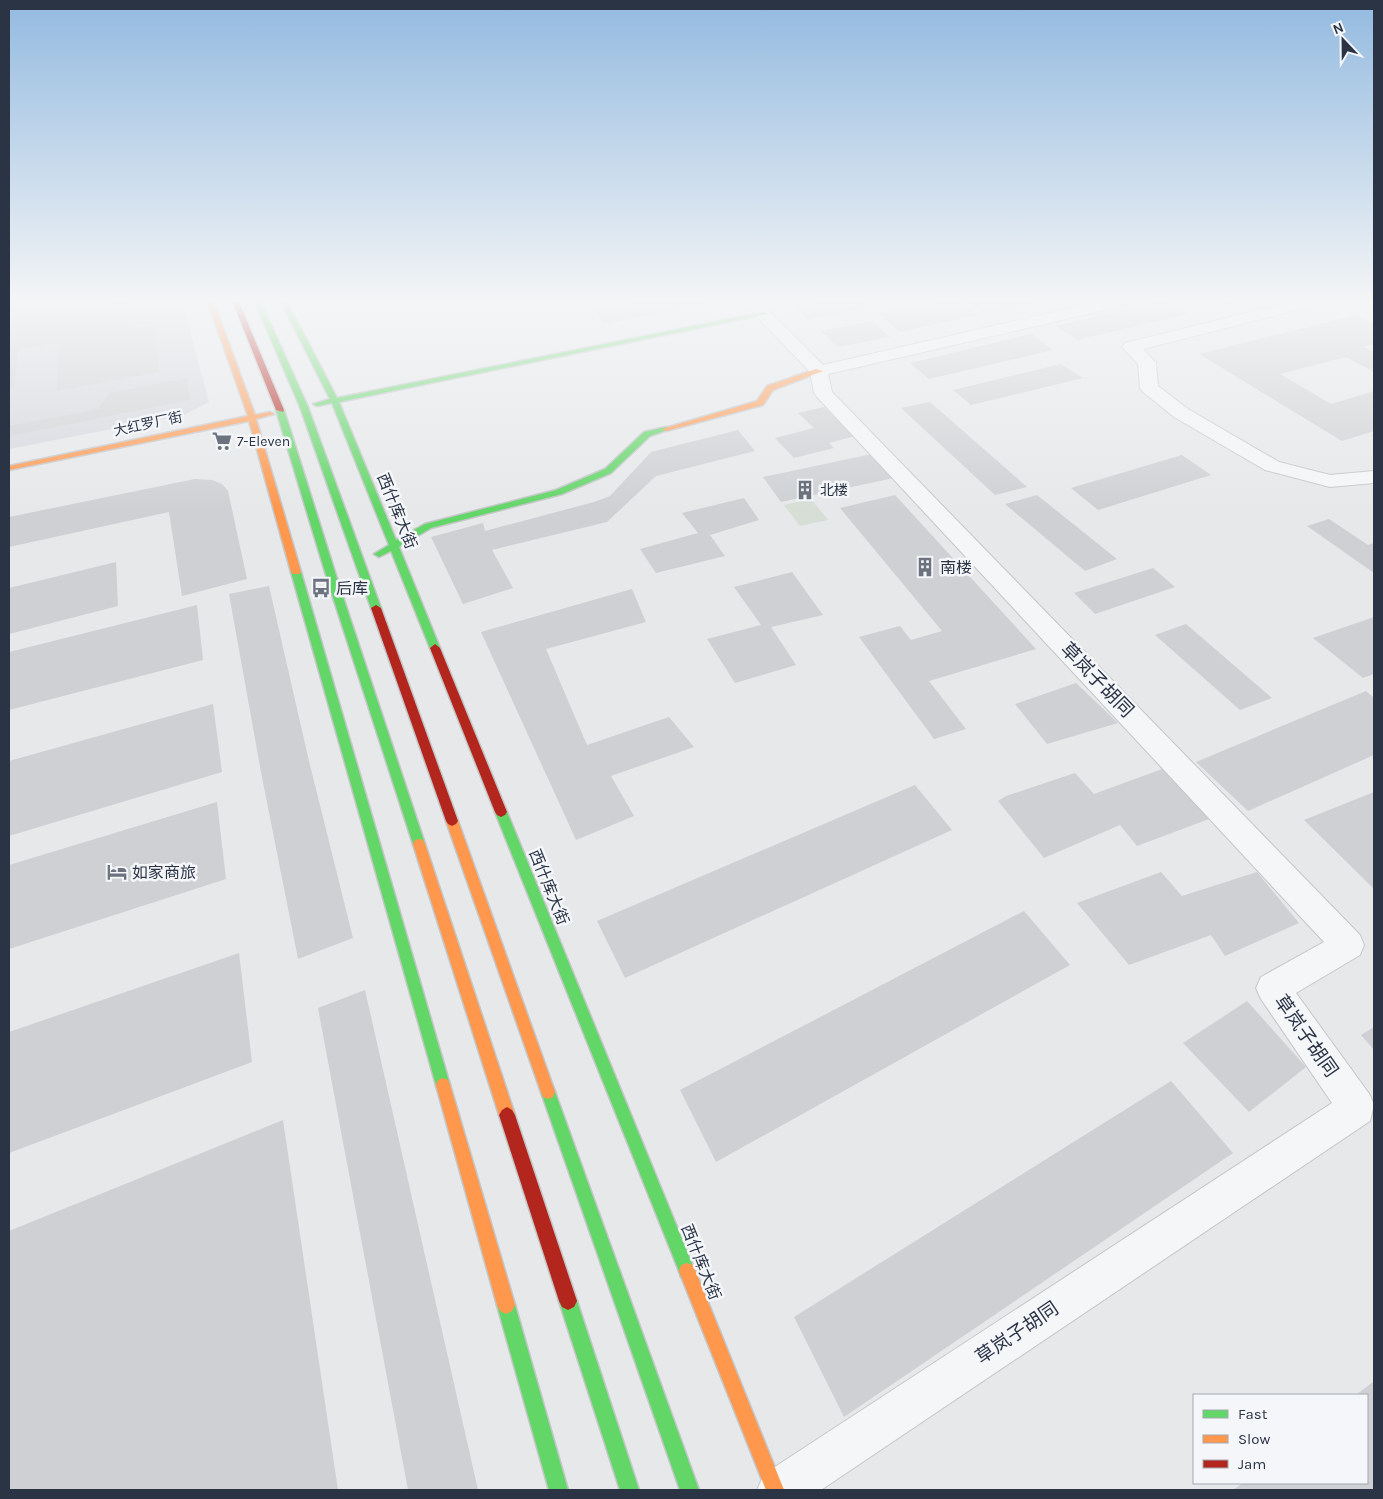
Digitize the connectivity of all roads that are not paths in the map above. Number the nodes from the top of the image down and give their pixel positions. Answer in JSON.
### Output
{"nodes":[{"id":1,"x":235,"y":370,"type":"edge"},
{"id":2,"x":264,"y":370,"type":"edge"},
{"id":3,"x":288,"y":370,"type":"edge"},
{"id":4,"x":319,"y":370,"type":"edge"},
{"id":5,"x":488,"y":370,"type":"edge"},
{"id":6,"x":823,"y":370,"type":"edge"},
{"id":7,"x":1148,"y":370,"type":"edge"},
{"id":8,"x":819,"y":371,"type":"junction"},
{"id":9,"x":335,"y":401,"type":"junction"},
{"id":10,"x":304,"y":407,"type":"junction"},
{"id":11,"x":281,"y":412,"type":"junction"},
{"id":12,"x":252,"y":418,"type":"junction"},
{"id":13,"x":9,"y":468,"type":"edge"},
{"id":14,"x":1374,"y":477,"type":"edge"},
{"id":15,"x":394,"y":546,"type":"junction"},
{"id":16,"x":360,"y":564,"type":"junction"},
{"id":17,"x":559,"y":1490,"type":"edge"},
{"id":18,"x":630,"y":1490,"type":"edge"},
{"id":19,"x":690,"y":1490,"type":"edge"},
{"id":20,"x":775,"y":1490,"type":"edge"},
{"id":21,"x":780,"y":1490,"type":"edge"}],
"edges":[{"from":1,"to":12,"type":"street"},
{"from":2,"to":11,"type":"street"},
{"from":3,"to":10,"type":"street"},
{"from":4,"to":9,"type":"street","name":"西什库大街"},
{"from":5,"to":9,"type":"street","name":"大红罗厂街"},
{"from":6,"to":8,"type":"street"},
{"from":7,"to":14,"type":"street"},
{"from":8,"to":15,"type":"street"},
{"from":8,"to":21,"type":"street","name":"草岚子胡同"},
{"from":9,"to":10,"type":"street","name":"大红罗厂街"},
{"from":9,"to":15,"type":"street","name":"西什库大街"},
{"from":10,"to":11,"type":"street","name":"大红罗厂街"},
{"from":10,"to":16,"type":"street"},
{"from":11,"to":12,"type":"street","name":"大红罗厂街"},
{"from":11,"to":18,"type":"street"},
{"from":12,"to":13,"type":"street","name":"大红罗厂街"},
{"from":12,"to":17,"type":"street"},
{"from":15,"to":16,"type":"street"},
{"from":15,"to":20,"type":"street","name":"西什库大街"},
{"from":16,"to":19,"type":"street"}]}
